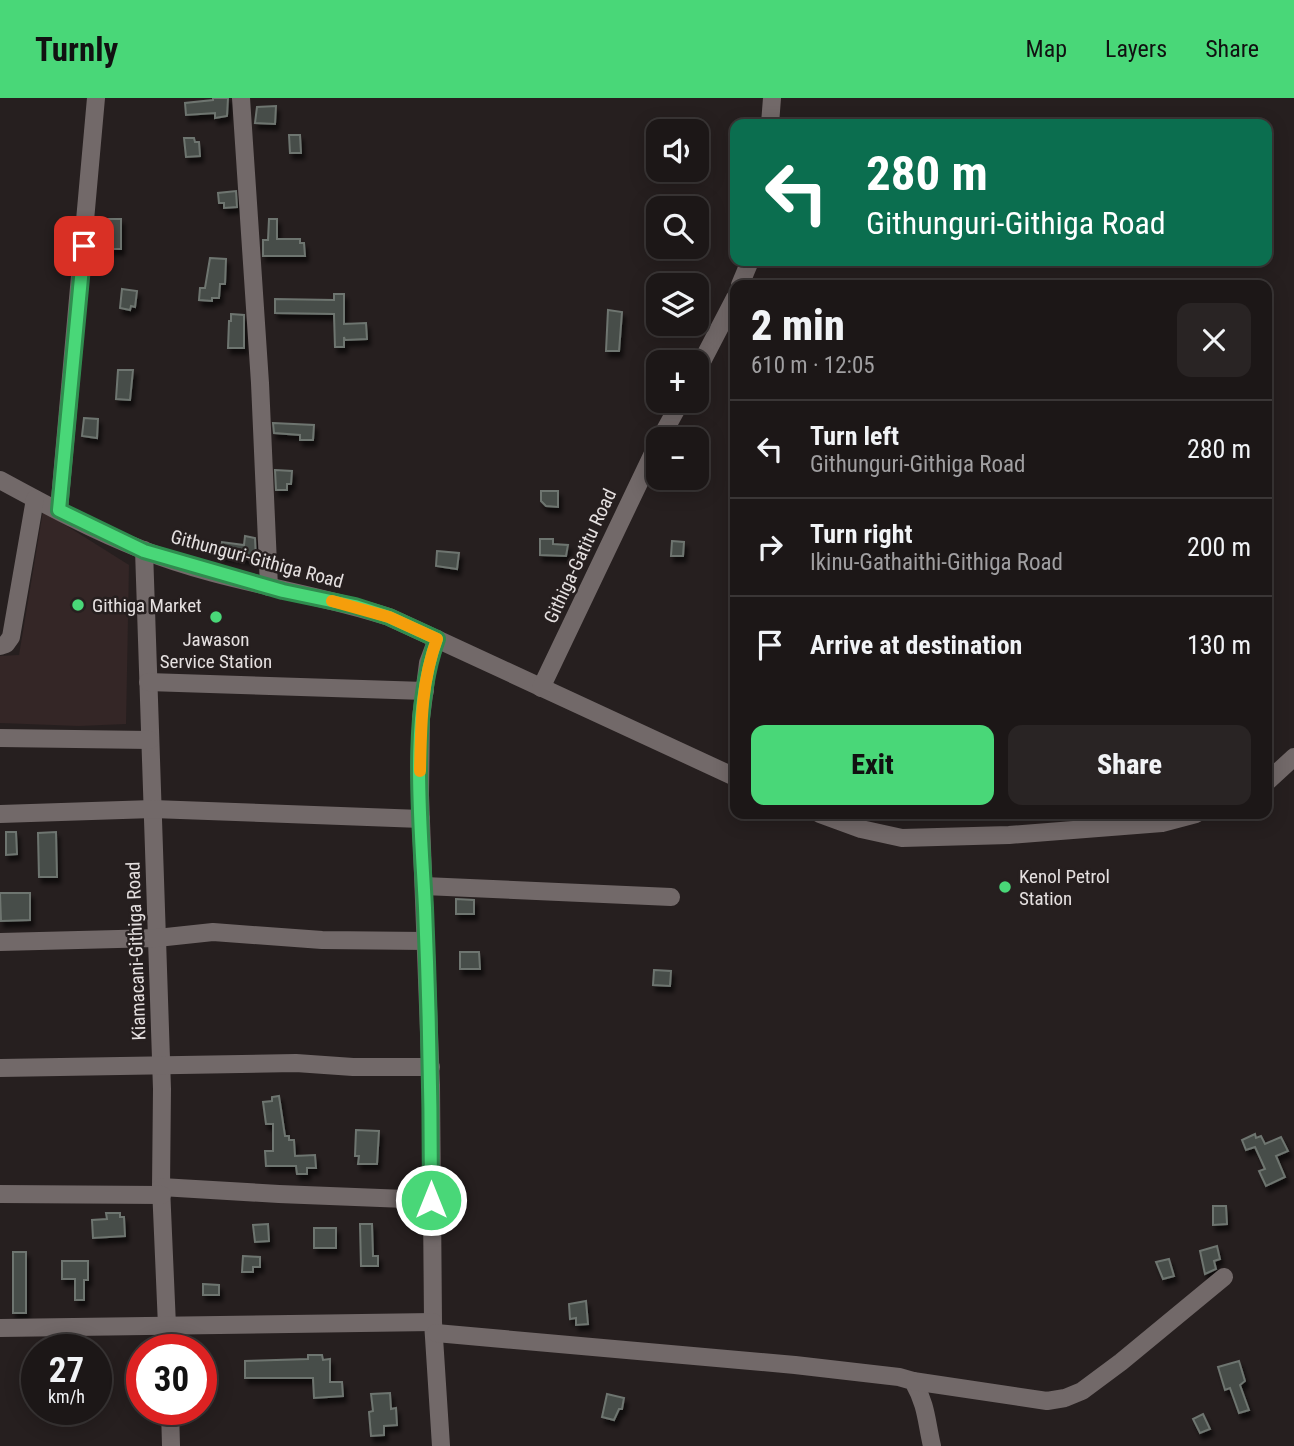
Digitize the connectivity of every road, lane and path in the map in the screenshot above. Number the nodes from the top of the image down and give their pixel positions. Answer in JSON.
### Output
{"nodes":[{"id":1,"x":96,"y":98,"type":"edge"},
{"id":2,"x":241,"y":98,"type":"edge"},
{"id":3,"x":772,"y":98,"type":"edge"},
{"id":4,"x":770,"y":119,"type":"edge"},
{"id":5,"x":730,"y":308,"type":"edge"},
{"id":6,"x":708,"y":350,"type":"edge"},
{"id":7,"x":646,"y":468,"type":"edge"},
{"id":8,"x":0,"y":480,"type":"edge"},
{"id":9,"x":35,"y":499,"type":"junction"},
{"id":10,"x":59,"y":510,"type":"junction"},
{"id":11,"x":144,"y":551,"type":"junction"},
{"id":12,"x":269,"y":587,"type":"junction"},
{"id":13,"x":437,"y":639,"type":"junction"},
{"id":14,"x":0,"y":646,"type":"edge"},
{"id":15,"x":148,"y":682,"type":"junction"},
{"id":16,"x":541,"y":688,"type":"junction"},
{"id":17,"x":425,"y":691,"type":"junction"},
{"id":18,"x":0,"y":738,"type":"edge"},
{"id":19,"x":150,"y":740,"type":"junction"},
{"id":20,"x":1294,"y":757,"type":"edge"},
{"id":21,"x":730,"y":775,"type":"edge"},
{"id":22,"x":1272,"y":777,"type":"edge"},
{"id":23,"x":153,"y":809,"type":"junction"},
{"id":24,"x":0,"y":814,"type":"edge"},
{"id":25,"x":421,"y":819,"type":"junction"},
{"id":26,"x":834,"y":819,"type":"edge"},
{"id":27,"x":1177,"y":819,"type":"edge"},
{"id":28,"x":424,"y":886,"type":"junction"},
{"id":29,"x":671,"y":897,"type":"dead end"},
{"id":30,"x":157,"y":938,"type":"junction"},
{"id":31,"x":426,"y":941,"type":"junction"},
{"id":32,"x":0,"y":942,"type":"edge"},
{"id":33,"x":162,"y":1067,"type":"junction"},
{"id":34,"x":0,"y":1068,"type":"edge"},
{"id":35,"x":431,"y":1068,"type":"junction"},
{"id":36,"x":162,"y":1191,"type":"junction"},
{"id":37,"x":0,"y":1194,"type":"edge"},
{"id":38,"x":431,"y":1200,"type":"junction"},
{"id":39,"x":1224,"y":1277,"type":"dead end"},
{"id":40,"x":167,"y":1324,"type":"junction"},
{"id":41,"x":435,"y":1327,"type":"junction"},
{"id":42,"x":0,"y":1328,"type":"edge"},
{"id":43,"x":167,"y":1334,"type":"edge"},
{"id":44,"x":913,"y":1381,"type":"junction"},
{"id":45,"x":170,"y":1425,"type":"edge"},
{"id":46,"x":171,"y":1446,"type":"edge"},
{"id":47,"x":441,"y":1446,"type":"edge"},
{"id":48,"x":932,"y":1446,"type":"edge"}],
"edges":[{"from":1,"to":10,"type":"street"},
{"from":2,"to":12,"type":"street"},
{"from":3,"to":4,"type":"street"},
{"from":5,"to":6,"type":"street"},
{"from":7,"to":16,"type":"street","name":"Githiga-Gatitu Road"},
{"from":8,"to":9,"type":"street","name":"Githunguri-Githiga Road"},
{"from":9,"to":10,"type":"street","name":"Githunguri-Githiga Road"},
{"from":9,"to":14,"type":"street"},
{"from":10,"to":11,"type":"street","name":"Githunguri-Githiga Road"},
{"from":11,"to":12,"type":"street","name":"Githunguri-Githiga Road"},
{"from":11,"to":15,"type":"street","name":"Kiamacani-Githiga Road"},
{"from":12,"to":13,"type":"street","name":"Githunguri-Githiga Road"},
{"from":13,"to":16,"type":"street","name":"Githunguri-Githiga Road"},
{"from":13,"to":17,"type":"street"},
{"from":15,"to":17,"type":"street"},
{"from":15,"to":19,"type":"street","name":"Kiamacani-Githiga Road"},
{"from":16,"to":21,"type":"street","name":"Githunguri-Githiga Road"},
{"from":17,"to":25,"type":"street"},
{"from":18,"to":19,"type":"street"},
{"from":19,"to":23,"type":"street","name":"Kiamacani-Githiga Road"},
{"from":20,"to":22,"type":"street"},
{"from":23,"to":24,"type":"street"},
{"from":23,"to":25,"type":"street"},
{"from":23,"to":30,"type":"street","name":"Kiamacani-Githiga Road"},
{"from":25,"to":28,"type":"street"},
{"from":26,"to":27,"type":"street"},
{"from":28,"to":29,"type":"street"},
{"from":28,"to":31,"type":"street"},
{"from":30,"to":31,"type":"street"},
{"from":30,"to":32,"type":"street"},
{"from":30,"to":33,"type":"street","name":"Kiamacani-Githiga Road"},
{"from":31,"to":35,"type":"street"},
{"from":33,"to":34,"type":"street"},
{"from":33,"to":35,"type":"street"},
{"from":33,"to":36,"type":"street","name":"Kiamacani-Githiga Road"},
{"from":35,"to":38,"type":"street"},
{"from":36,"to":37,"type":"street"},
{"from":36,"to":38,"type":"street"},
{"from":36,"to":40,"type":"street","name":"Kiamacani-Githiga Road"},
{"from":38,"to":41,"type":"street"},
{"from":39,"to":44,"type":"street"},
{"from":40,"to":41,"type":"street"},
{"from":40,"to":42,"type":"street"},
{"from":40,"to":43,"type":"street","name":"Kiamacani-Githiga Road"},
{"from":41,"to":44,"type":"street"},
{"from":41,"to":47,"type":"street"},
{"from":44,"to":48,"type":"street"},
{"from":45,"to":46,"type":"street"}]}
